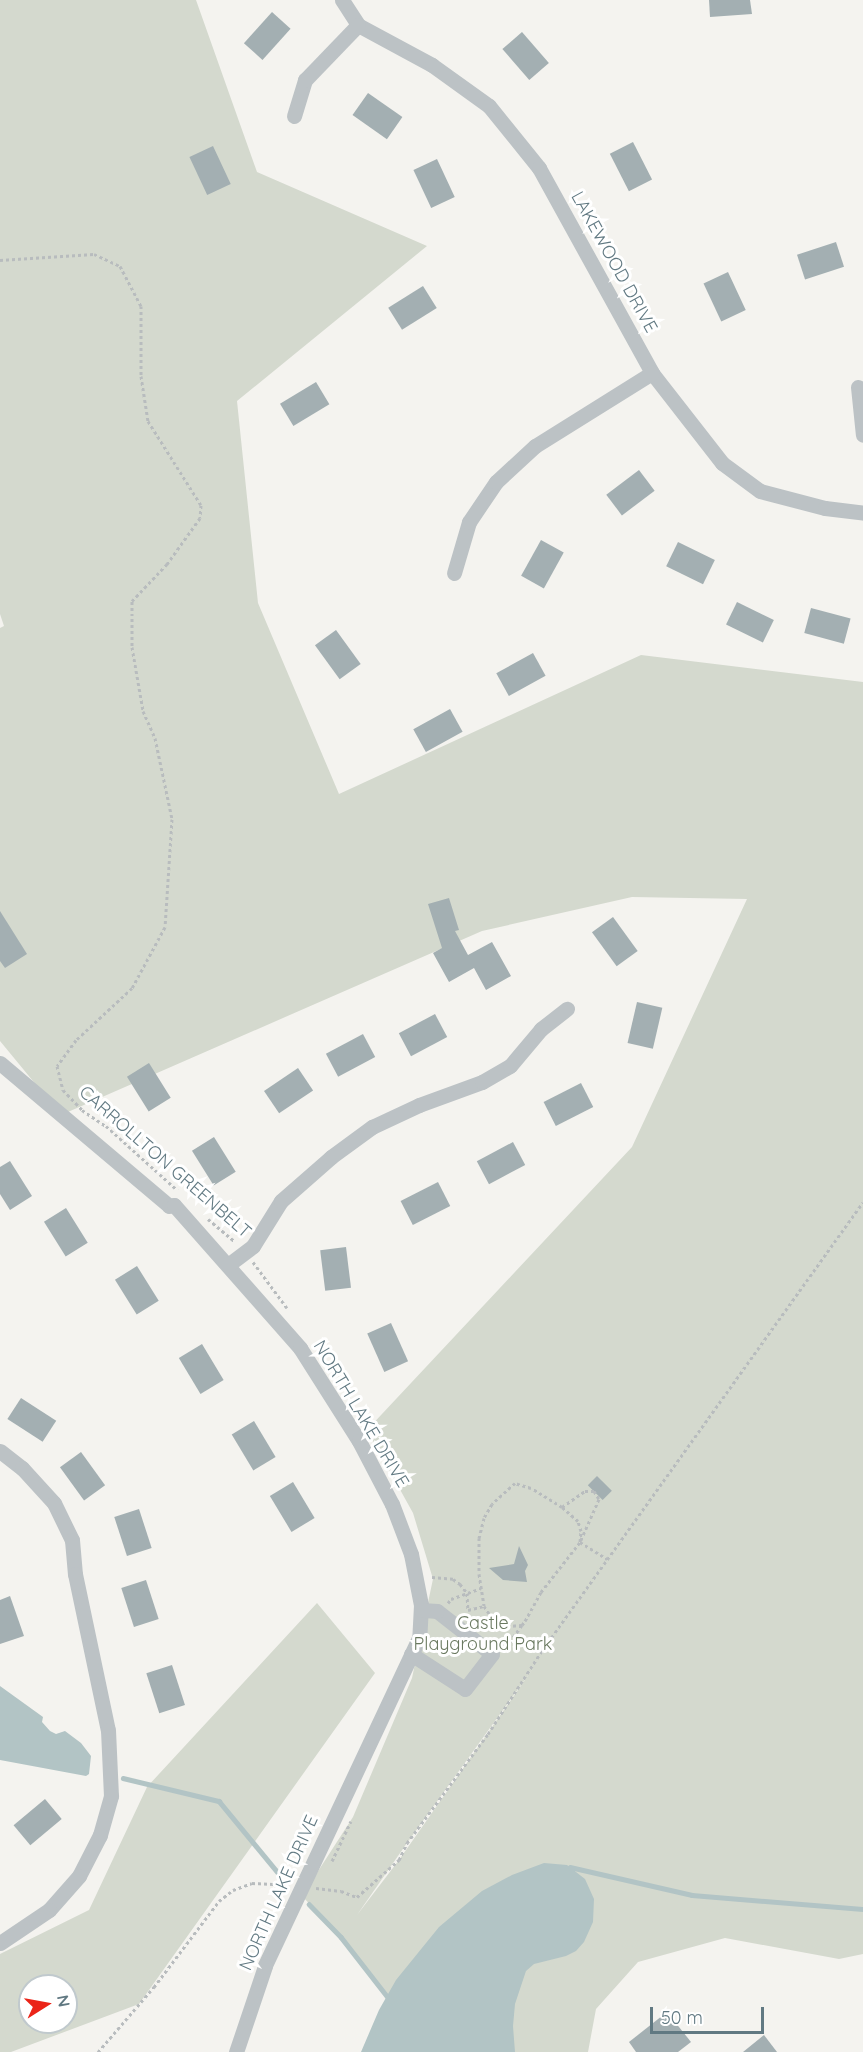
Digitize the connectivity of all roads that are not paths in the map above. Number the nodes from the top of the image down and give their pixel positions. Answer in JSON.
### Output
{"nodes":[{"id":1,"x":342,"y":0,"type":"edge"},
{"id":2,"x":358,"y":25,"type":"junction"},
{"id":3,"x":294,"y":116,"type":"dead end"},
{"id":4,"x":652,"y":373,"type":"junction"},
{"id":5,"x":858,"y":387,"type":"dead end"},
{"id":6,"x":863,"y":435,"type":"edge"},
{"id":7,"x":863,"y":513,"type":"edge"},
{"id":8,"x":454,"y":573,"type":"dead end"},
{"id":9,"x":567,"y":1010,"type":"dead end"},
{"id":10,"x":0,"y":1063,"type":"edge"},
{"id":11,"x":228,"y":1265,"type":"junction"},
{"id":12,"x":0,"y":1451,"type":"edge"},
{"id":13,"x":425,"y":1610,"type":"junction"},
{"id":14,"x":411,"y":1654,"type":"junction"},
{"id":15,"x":0,"y":1943,"type":"edge"},
{"id":16,"x":236,"y":2052,"type":"edge"}],
"edges":[{"from":1,"to":2,"type":"street","name":"LAKEWOOD DRIVE"},
{"from":2,"to":3,"type":"street"},
{"from":2,"to":4,"type":"street","name":"LAKEWOOD DRIVE"},
{"from":4,"to":7,"type":"street","name":"LAKEWOOD DRIVE"},
{"from":4,"to":8,"type":"street"},
{"from":5,"to":6,"type":"street"},
{"from":9,"to":11,"type":"street"},
{"from":10,"to":11,"type":"street","name":"NORTH LAKE DRIVE"},
{"from":11,"to":13,"type":"street","name":"NORTH LAKE DRIVE"},
{"from":12,"to":15,"type":"street"},
{"from":13,"to":14,"type":"street","name":"NORTH LAKE DRIVE"},
{"from":13,"to":14,"type":"street"},
{"from":14,"to":16,"type":"street","name":"NORTH LAKE DRIVE"}]}
